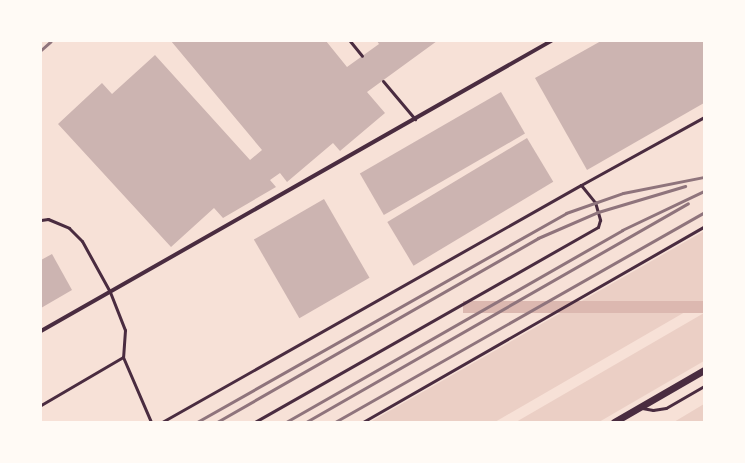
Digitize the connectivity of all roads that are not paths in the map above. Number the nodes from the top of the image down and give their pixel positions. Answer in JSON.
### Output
{"nodes":[{"id":1,"x":350,"y":41,"type":"edge"},
{"id":2,"x":551,"y":41,"type":"edge"},
{"id":3,"x":362,"y":56,"type":"dead end"},
{"id":4,"x":383,"y":81,"type":"dead end"},
{"id":5,"x":704,"y":118,"type":"edge"},
{"id":6,"x":415,"y":119,"type":"junction"},
{"id":7,"x":581,"y":185,"type":"junction"},
{"id":8,"x":41,"y":220,"type":"edge"},
{"id":9,"x":110,"y":292,"type":"junction"},
{"id":10,"x":41,"y":331,"type":"edge"},
{"id":11,"x":123,"y":357,"type":"junction"},
{"id":12,"x":704,"y":370,"type":"edge"},
{"id":13,"x":704,"y":386,"type":"edge"},
{"id":14,"x":41,"y":406,"type":"edge"},
{"id":15,"x":640,"y":407,"type":"junction"},
{"id":16,"x":151,"y":422,"type":"edge"},
{"id":17,"x":162,"y":422,"type":"edge"},
{"id":18,"x":255,"y":422,"type":"edge"},
{"id":19,"x":614,"y":422,"type":"edge"}],
"edges":[{"from":1,"to":3,"type":"lane"},
{"from":2,"to":6,"type":"street"},
{"from":4,"to":6,"type":"lane"},
{"from":5,"to":7,"type":"lane"},
{"from":6,"to":9,"type":"street"},
{"from":7,"to":17,"type":"lane"},
{"from":7,"to":18,"type":"lane"},
{"from":8,"to":9,"type":"lane"},
{"from":9,"to":10,"type":"street"},
{"from":9,"to":11,"type":"lane"},
{"from":11,"to":14,"type":"lane"},
{"from":11,"to":16,"type":"lane"},
{"from":12,"to":15,"type":"street"},
{"from":13,"to":15,"type":"lane"},
{"from":15,"to":19,"type":"street"}]}
